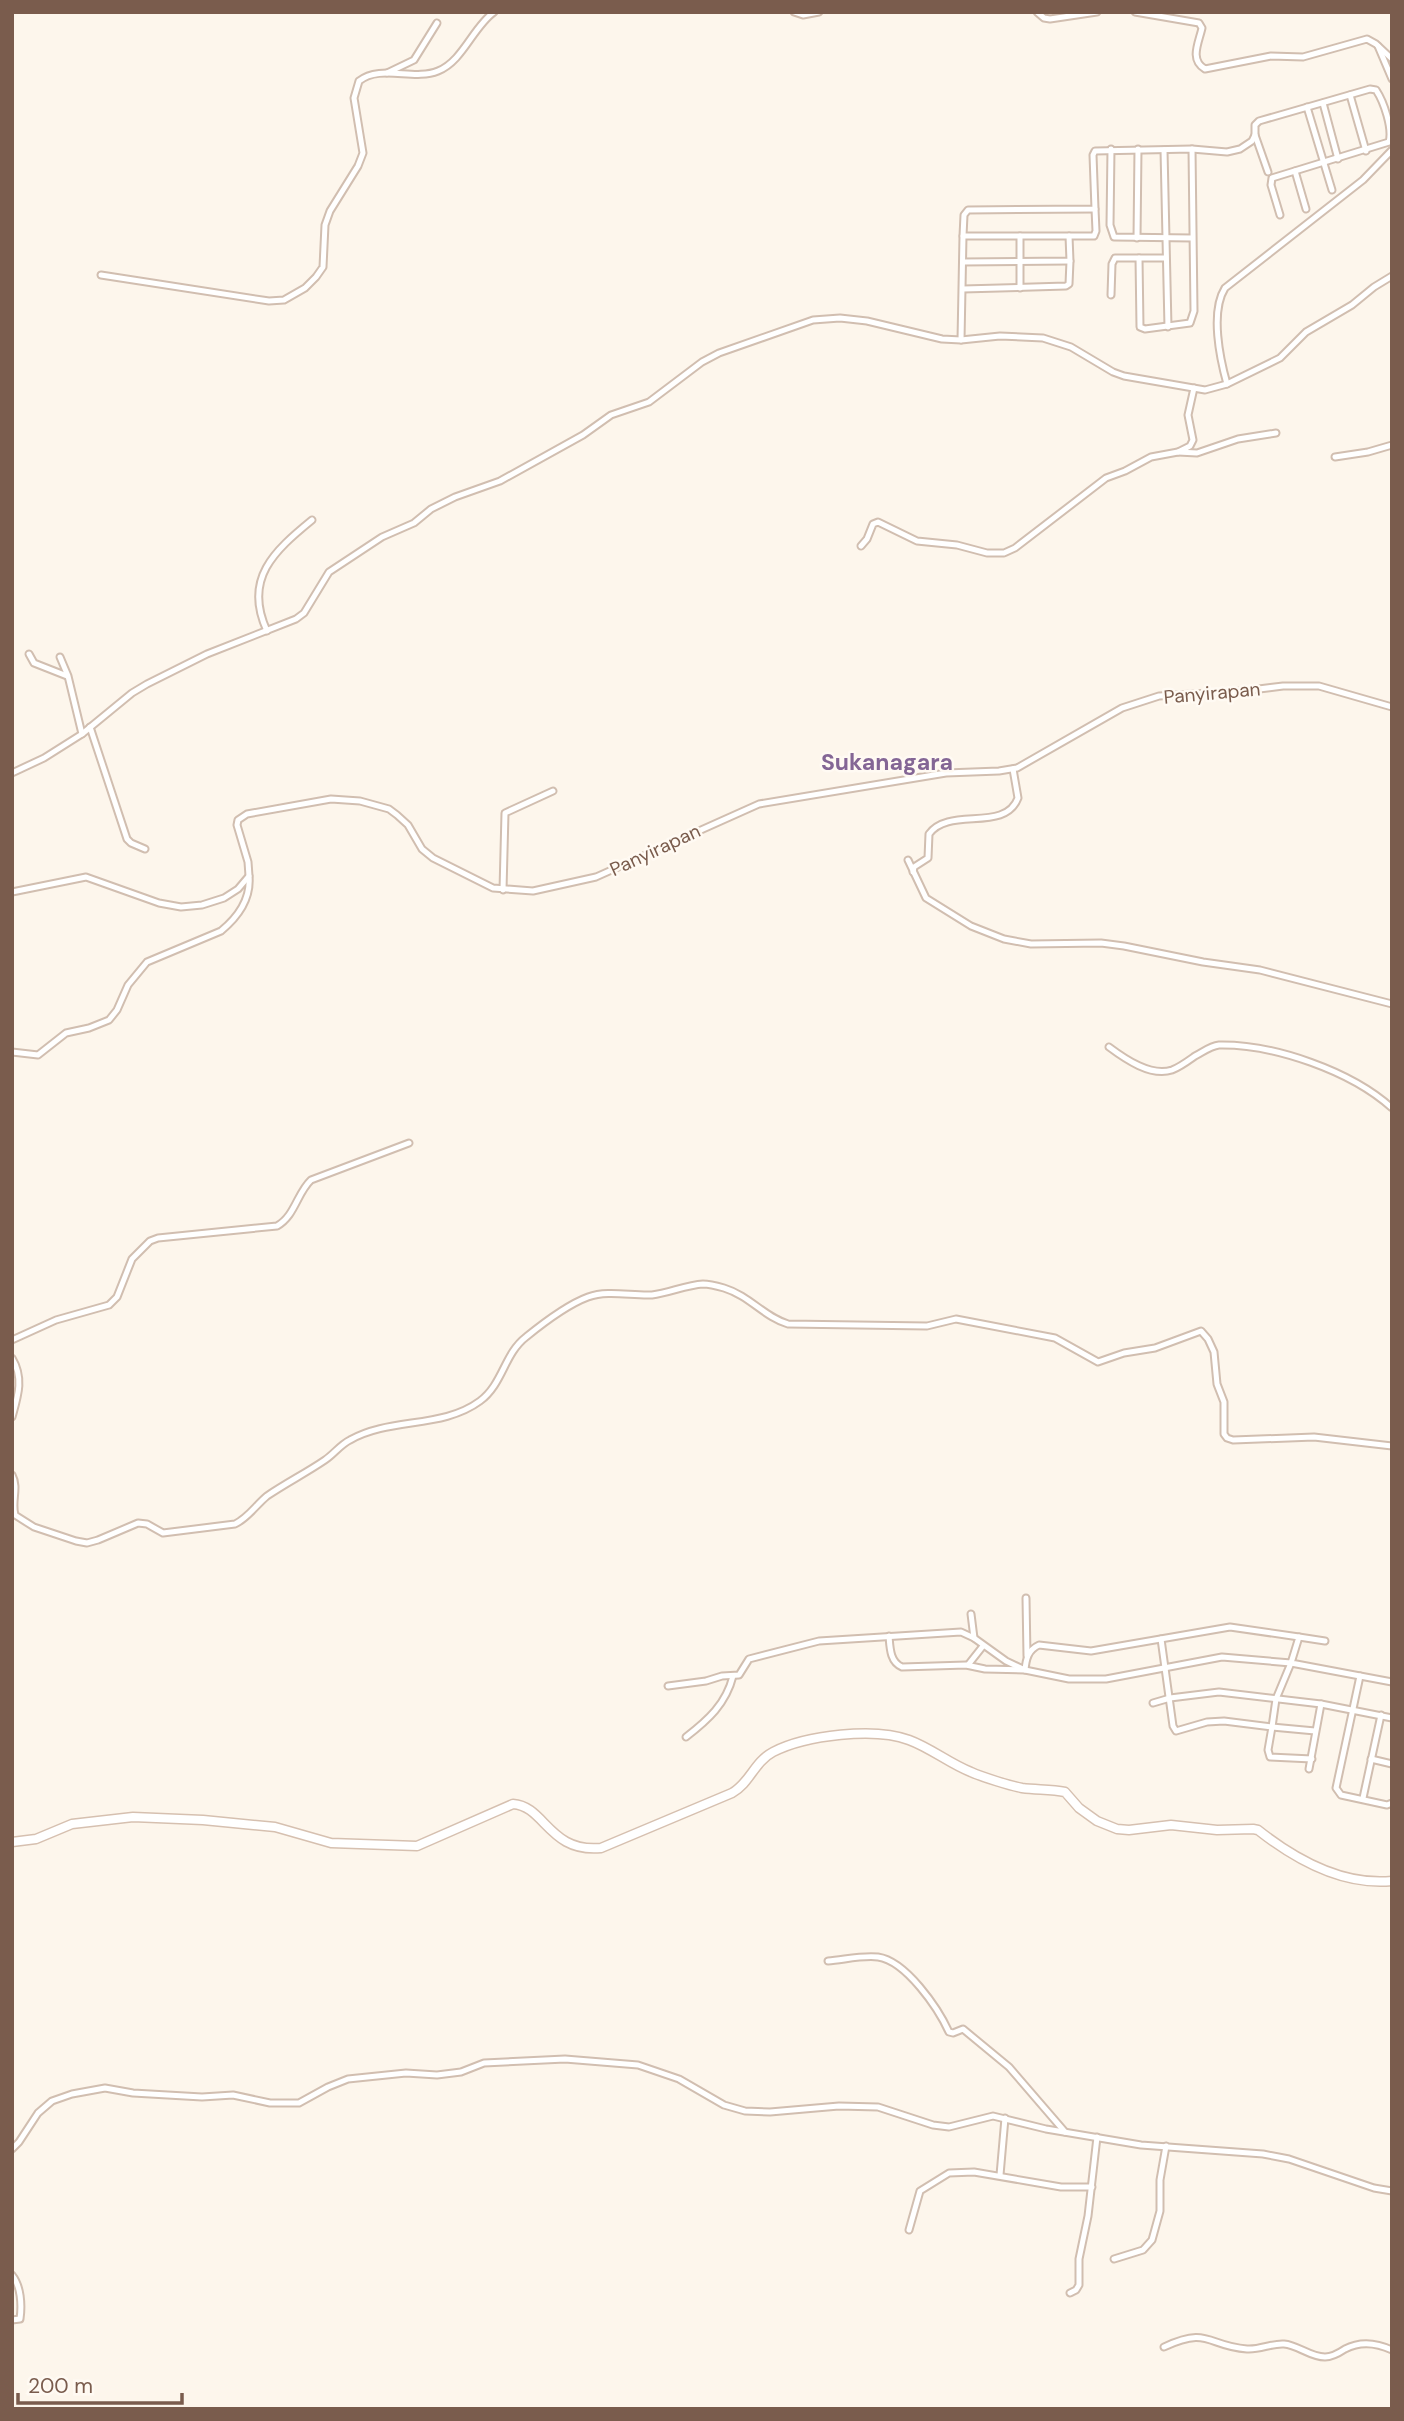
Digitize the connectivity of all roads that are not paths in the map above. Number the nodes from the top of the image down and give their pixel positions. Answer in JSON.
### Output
{"nodes":[{"id":1,"x":494,"y":12,"type":"edge"},
{"id":2,"x":794,"y":12,"type":"edge"},
{"id":3,"x":819,"y":12,"type":"edge"},
{"id":4,"x":1037,"y":12,"type":"edge"},
{"id":5,"x":1097,"y":12,"type":"edge"},
{"id":6,"x":1135,"y":12,"type":"edge"},
{"id":7,"x":438,"y":23,"type":"dead end"},
{"id":8,"x":1378,"y":46,"type":"junction"},
{"id":9,"x":1392,"y":59,"type":"edge"},
{"id":10,"x":384,"y":74,"type":"junction"},
{"id":11,"x":1392,"y":79,"type":"edge"},
{"id":12,"x":1350,"y":95,"type":"junction"},
{"id":13,"x":1323,"y":103,"type":"junction"},
{"id":14,"x":1307,"y":107,"type":"junction"},
{"id":15,"x":1255,"y":135,"type":"junction"},
{"id":16,"x":1111,"y":149,"type":"junction"},
{"id":17,"x":1138,"y":149,"type":"junction"},
{"id":18,"x":1192,"y":149,"type":"junction"},
{"id":19,"x":1164,"y":150,"type":"junction"},
{"id":20,"x":1392,"y":150,"type":"edge"},
{"id":21,"x":1366,"y":151,"type":"junction"},
{"id":22,"x":1338,"y":159,"type":"junction"},
{"id":23,"x":1324,"y":163,"type":"junction"},
{"id":24,"x":1295,"y":171,"type":"junction"},
{"id":25,"x":1268,"y":172,"type":"dead end"},
{"id":26,"x":1332,"y":190,"type":"dead end"},
{"id":27,"x":1095,"y":209,"type":"junction"},
{"id":28,"x":1306,"y":209,"type":"dead end"},
{"id":29,"x":1280,"y":215,"type":"dead end"},
{"id":30,"x":963,"y":236,"type":"junction"},
{"id":31,"x":1020,"y":236,"type":"junction"},
{"id":32,"x":1069,"y":236,"type":"junction"},
{"id":33,"x":1137,"y":238,"type":"junction"},
{"id":34,"x":1164,"y":238,"type":"junction"},
{"id":35,"x":1192,"y":238,"type":"junction"},
{"id":36,"x":1139,"y":258,"type":"junction"},
{"id":37,"x":1165,"y":258,"type":"junction"},
{"id":38,"x":1070,"y":261,"type":"junction"},
{"id":39,"x":963,"y":262,"type":"junction"},
{"id":40,"x":1020,"y":262,"type":"junction"},
{"id":41,"x":101,"y":275,"type":"dead end"},
{"id":42,"x":1392,"y":276,"type":"edge"},
{"id":43,"x":1020,"y":288,"type":"junction"},
{"id":44,"x":963,"y":289,"type":"junction"},
{"id":45,"x":1111,"y":295,"type":"dead end"},
{"id":46,"x":1167,"y":327,"type":"junction"},
{"id":47,"x":961,"y":340,"type":"junction"},
{"id":48,"x":1227,"y":384,"type":"junction"},
{"id":49,"x":1194,"y":388,"type":"junction"},
{"id":50,"x":1276,"y":433,"type":"dead end"},
{"id":51,"x":1392,"y":445,"type":"edge"},
{"id":52,"x":1178,"y":452,"type":"junction"},
{"id":53,"x":1335,"y":457,"type":"dead end"},
{"id":54,"x":312,"y":520,"type":"dead end"},
{"id":55,"x":861,"y":546,"type":"dead end"},
{"id":56,"x":267,"y":631,"type":"junction"},
{"id":57,"x":29,"y":654,"type":"dead end"},
{"id":58,"x":60,"y":657,"type":"dead end"},
{"id":59,"x":68,"y":676,"type":"junction"},
{"id":60,"x":1392,"y":707,"type":"edge"},
{"id":61,"x":90,"y":727,"type":"junction"},
{"id":62,"x":82,"y":734,"type":"junction"},
{"id":63,"x":1013,"y":769,"type":"junction"},
{"id":64,"x":12,"y":773,"type":"edge"},
{"id":65,"x":553,"y":791,"type":"dead end"},
{"id":66,"x":145,"y":849,"type":"dead end"},
{"id":67,"x":908,"y":860,"type":"dead end"},
{"id":68,"x":913,"y":872,"type":"junction"},
{"id":69,"x":248,"y":876,"type":"junction"},
{"id":70,"x":503,"y":890,"type":"junction"},
{"id":71,"x":12,"y":892,"type":"edge"},
{"id":72,"x":1392,"y":1004,"type":"edge"},
{"id":73,"x":1109,"y":1047,"type":"dead end"},
{"id":74,"x":12,"y":1052,"type":"edge"},
{"id":75,"x":1392,"y":1108,"type":"edge"},
{"id":76,"x":409,"y":1143,"type":"dead end"},
{"id":77,"x":12,"y":1340,"type":"edge"},
{"id":78,"x":12,"y":1358,"type":"edge"},
{"id":79,"x":12,"y":1417,"type":"edge"},
{"id":80,"x":1392,"y":1446,"type":"edge"},
{"id":81,"x":12,"y":1475,"type":"edge"},
{"id":82,"x":1026,"y":1598,"type":"dead end"},
{"id":83,"x":971,"y":1614,"type":"dead end"},
{"id":84,"x":889,"y":1636,"type":"junction"},
{"id":85,"x":1299,"y":1637,"type":"junction"},
{"id":86,"x":974,"y":1638,"type":"junction"},
{"id":87,"x":1161,"y":1639,"type":"junction"},
{"id":88,"x":1325,"y":1641,"type":"dead end"},
{"id":89,"x":984,"y":1646,"type":"junction"},
{"id":90,"x":1027,"y":1656,"type":"junction"},
{"id":91,"x":1291,"y":1663,"type":"junction"},
{"id":92,"x":966,"y":1665,"type":"junction"},
{"id":93,"x":1165,"y":1669,"type":"junction"},
{"id":94,"x":1024,"y":1670,"type":"junction"},
{"id":95,"x":733,"y":1676,"type":"junction"},
{"id":96,"x":1360,"y":1676,"type":"junction"},
{"id":97,"x":1392,"y":1682,"type":"edge"},
{"id":98,"x":668,"y":1686,"type":"dead end"},
{"id":99,"x":1170,"y":1698,"type":"junction"},
{"id":100,"x":1276,"y":1699,"type":"junction"},
{"id":101,"x":1153,"y":1703,"type":"dead end"},
{"id":102,"x":1321,"y":1704,"type":"junction"},
{"id":103,"x":1353,"y":1709,"type":"junction"},
{"id":104,"x":1381,"y":1716,"type":"junction"},
{"id":105,"x":1392,"y":1718,"type":"edge"},
{"id":106,"x":1272,"y":1727,"type":"junction"},
{"id":107,"x":1315,"y":1731,"type":"junction"},
{"id":108,"x":686,"y":1737,"type":"dead end"},
{"id":109,"x":1312,"y":1759,"type":"junction"},
{"id":110,"x":1371,"y":1759,"type":"junction"},
{"id":111,"x":1392,"y":1764,"type":"edge"},
{"id":112,"x":1310,"y":1769,"type":"dead end"},
{"id":113,"x":1363,"y":1798,"type":"junction"},
{"id":114,"x":1392,"y":1803,"type":"edge"},
{"id":115,"x":12,"y":1842,"type":"edge"},
{"id":116,"x":1392,"y":1881,"type":"edge"},
{"id":117,"x":828,"y":1961,"type":"dead end"},
{"id":118,"x":1005,"y":2118,"type":"junction"},
{"id":119,"x":1065,"y":2132,"type":"junction"},
{"id":120,"x":1097,"y":2137,"type":"junction"},
{"id":121,"x":1166,"y":2146,"type":"junction"},
{"id":122,"x":12,"y":2149,"type":"edge"},
{"id":123,"x":1000,"y":2175,"type":"junction"},
{"id":124,"x":1092,"y":2187,"type":"junction"},
{"id":125,"x":1392,"y":2190,"type":"edge"},
{"id":126,"x":909,"y":2230,"type":"dead end"},
{"id":127,"x":1114,"y":2259,"type":"dead end"},
{"id":128,"x":12,"y":2275,"type":"edge"},
{"id":129,"x":1070,"y":2293,"type":"dead end"},
{"id":130,"x":12,"y":2320,"type":"edge"},
{"id":131,"x":1164,"y":2347,"type":"dead end"},
{"id":132,"x":1392,"y":2350,"type":"edge"}],
"edges":[{"from":1,"to":10,"type":"street"},
{"from":2,"to":3,"type":"street"},
{"from":4,"to":5,"type":"street"},
{"from":6,"to":8,"type":"street"},
{"from":7,"to":10,"type":"street"},
{"from":8,"to":9,"type":"street"},
{"from":8,"to":11,"type":"street"},
{"from":10,"to":41,"type":"street"},
{"from":12,"to":13,"type":"street"},
{"from":12,"to":21,"type":"street"},
{"from":12,"to":21,"type":"street"},
{"from":13,"to":14,"type":"street"},
{"from":13,"to":22,"type":"street"},
{"from":14,"to":15,"type":"street"},
{"from":14,"to":23,"type":"street"},
{"from":15,"to":18,"type":"street"},
{"from":15,"to":25,"type":"street"},
{"from":16,"to":17,"type":"street"},
{"from":16,"to":27,"type":"street"},
{"from":16,"to":33,"type":"street"},
{"from":17,"to":19,"type":"street"},
{"from":17,"to":33,"type":"street"},
{"from":18,"to":19,"type":"street"},
{"from":18,"to":35,"type":"street"},
{"from":19,"to":34,"type":"street"},
{"from":20,"to":48,"type":"street"},
{"from":21,"to":22,"type":"street"},
{"from":22,"to":23,"type":"street"},
{"from":23,"to":24,"type":"street"},
{"from":23,"to":26,"type":"street"},
{"from":24,"to":28,"type":"street"},
{"from":24,"to":29,"type":"street"},
{"from":27,"to":30,"type":"street"},
{"from":27,"to":32,"type":"street"},
{"from":30,"to":31,"type":"street"},
{"from":30,"to":39,"type":"street"},
{"from":31,"to":32,"type":"street"},
{"from":31,"to":40,"type":"street"},
{"from":32,"to":38,"type":"street"},
{"from":33,"to":34,"type":"street"},
{"from":34,"to":35,"type":"street"},
{"from":34,"to":37,"type":"street"},
{"from":35,"to":46,"type":"street"},
{"from":36,"to":37,"type":"street"},
{"from":36,"to":45,"type":"street"},
{"from":36,"to":46,"type":"street"},
{"from":37,"to":46,"type":"street"},
{"from":38,"to":40,"type":"street"},
{"from":38,"to":43,"type":"street"},
{"from":39,"to":40,"type":"street"},
{"from":39,"to":44,"type":"street"},
{"from":40,"to":43,"type":"street"},
{"from":42,"to":48,"type":"street"},
{"from":43,"to":44,"type":"street"},
{"from":44,"to":47,"type":"street"},
{"from":47,"to":49,"type":"street"},
{"from":47,"to":56,"type":"street"},
{"from":48,"to":49,"type":"street"},
{"from":49,"to":52,"type":"street"},
{"from":50,"to":52,"type":"street"},
{"from":51,"to":53,"type":"street"},
{"from":52,"to":55,"type":"street"},
{"from":54,"to":56,"type":"street"},
{"from":56,"to":61,"type":"street"},
{"from":57,"to":59,"type":"street"},
{"from":58,"to":59,"type":"street"},
{"from":59,"to":62,"type":"street"},
{"from":60,"to":63,"type":"street","name":"Panyirapan"},
{"from":61,"to":62,"type":"street"},
{"from":61,"to":66,"type":"street"},
{"from":62,"to":64,"type":"street"},
{"from":63,"to":68,"type":"street"},
{"from":63,"to":70,"type":"street","name":"Panyirapan"},
{"from":65,"to":70,"type":"street"},
{"from":67,"to":68,"type":"street"},
{"from":68,"to":72,"type":"street"},
{"from":69,"to":70,"type":"street","name":"Panyirapan"},
{"from":69,"to":71,"type":"street"},
{"from":69,"to":74,"type":"street"},
{"from":73,"to":75,"type":"street"},
{"from":76,"to":77,"type":"street"},
{"from":78,"to":79,"type":"street"},
{"from":80,"to":81,"type":"street"},
{"from":82,"to":90,"type":"street"},
{"from":83,"to":86,"type":"street"},
{"from":84,"to":86,"type":"street"},
{"from":84,"to":92,"type":"street"},
{"from":84,"to":95,"type":"street"},
{"from":85,"to":87,"type":"street"},
{"from":85,"to":88,"type":"street"},
{"from":85,"to":91,"type":"street"},
{"from":86,"to":89,"type":"street"},
{"from":87,"to":90,"type":"street"},
{"from":87,"to":93,"type":"street"},
{"from":89,"to":92,"type":"street"},
{"from":89,"to":94,"type":"street"},
{"from":90,"to":94,"type":"street"},
{"from":91,"to":93,"type":"street"},
{"from":91,"to":96,"type":"street"},
{"from":91,"to":100,"type":"street"},
{"from":92,"to":94,"type":"street"},
{"from":93,"to":94,"type":"street"},
{"from":93,"to":99,"type":"street"},
{"from":95,"to":98,"type":"street"},
{"from":95,"to":108,"type":"street"},
{"from":96,"to":97,"type":"street"},
{"from":96,"to":103,"type":"street"},
{"from":99,"to":100,"type":"street"},
{"from":99,"to":101,"type":"street"},
{"from":99,"to":106,"type":"street"},
{"from":100,"to":102,"type":"street"},
{"from":100,"to":106,"type":"street"},
{"from":102,"to":103,"type":"street"},
{"from":102,"to":107,"type":"street"},
{"from":103,"to":104,"type":"street"},
{"from":103,"to":113,"type":"street"},
{"from":104,"to":105,"type":"street"},
{"from":104,"to":110,"type":"street"},
{"from":106,"to":107,"type":"street"},
{"from":106,"to":109,"type":"street"},
{"from":107,"to":109,"type":"street"},
{"from":109,"to":112,"type":"street"},
{"from":110,"to":111,"type":"street"},
{"from":110,"to":113,"type":"street"},
{"from":113,"to":114,"type":"street"},
{"from":115,"to":116,"type":"street"},
{"from":117,"to":119,"type":"street"},
{"from":118,"to":119,"type":"street"},
{"from":118,"to":122,"type":"street"},
{"from":118,"to":123,"type":"street"},
{"from":119,"to":120,"type":"street"},
{"from":120,"to":121,"type":"street"},
{"from":120,"to":124,"type":"street"},
{"from":121,"to":125,"type":"street"},
{"from":121,"to":127,"type":"street"},
{"from":123,"to":124,"type":"street"},
{"from":123,"to":126,"type":"street"},
{"from":124,"to":129,"type":"street"},
{"from":128,"to":130,"type":"street"},
{"from":131,"to":132,"type":"street"}]}
